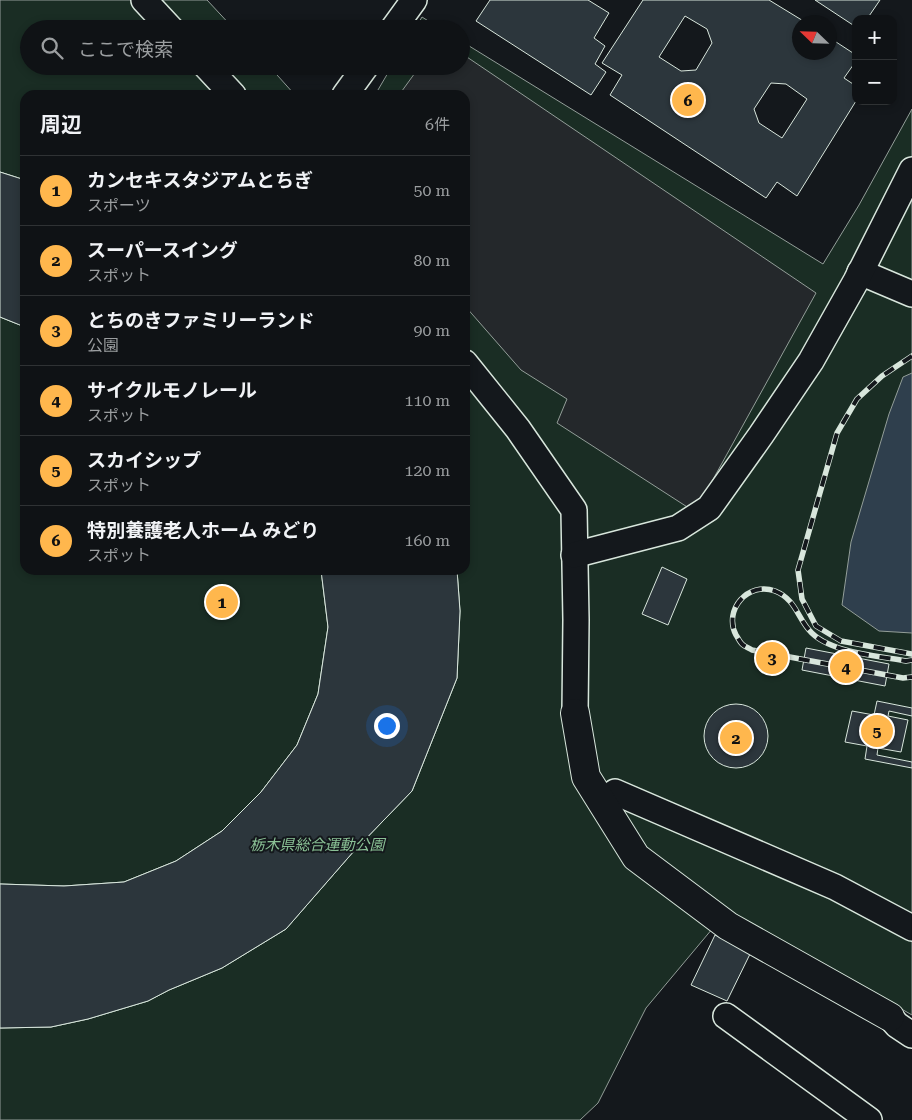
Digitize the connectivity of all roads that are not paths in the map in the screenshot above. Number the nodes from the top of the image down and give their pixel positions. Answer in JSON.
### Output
{"nodes":[{"id":1,"x":144,"y":0,"type":"edge"},
{"id":2,"x":414,"y":0,"type":"edge"},
{"id":3,"x":163,"y":20,"type":"edge"},
{"id":4,"x":400,"y":20,"type":"edge"},
{"id":5,"x":214,"y":75,"type":"edge"},
{"id":6,"x":360,"y":75,"type":"edge"},
{"id":7,"x":228,"y":90,"type":"edge"},
{"id":8,"x":349,"y":90,"type":"edge"},
{"id":9,"x":912,"y":170,"type":"edge"},
{"id":10,"x":860,"y":272,"type":"junction"},
{"id":11,"x":912,"y":294,"type":"edge"},
{"id":12,"x":470,"y":369,"type":"edge"},
{"id":13,"x":574,"y":554,"type":"junction"},
{"id":14,"x":575,"y":712,"type":"joint"},
{"id":15,"x":615,"y":792,"type":"dead end"},
{"id":16,"x":912,"y":928,"type":"edge"},
{"id":17,"x":726,"y":1016,"type":"dead end"},
{"id":18,"x":901,"y":1020,"type":"edge"},
{"id":19,"x":912,"y":1035,"type":"edge"},
{"id":20,"x":869,"y":1120,"type":"edge"}],
"edges":[{"from":1,"to":3,"type":"street"},
{"from":2,"to":4,"type":"street"},
{"from":5,"to":7,"type":"street"},
{"from":6,"to":8,"type":"street"},
{"from":9,"to":10,"type":"street"},
{"from":10,"to":11,"type":"street"},
{"from":10,"to":13,"type":"street"},
{"from":12,"to":13,"type":"street"},
{"from":13,"to":14,"type":"street"},
{"from":14,"to":18,"type":"street"},
{"from":15,"to":16,"type":"street"},
{"from":17,"to":20,"type":"street"},
{"from":18,"to":19,"type":"street"}]}
